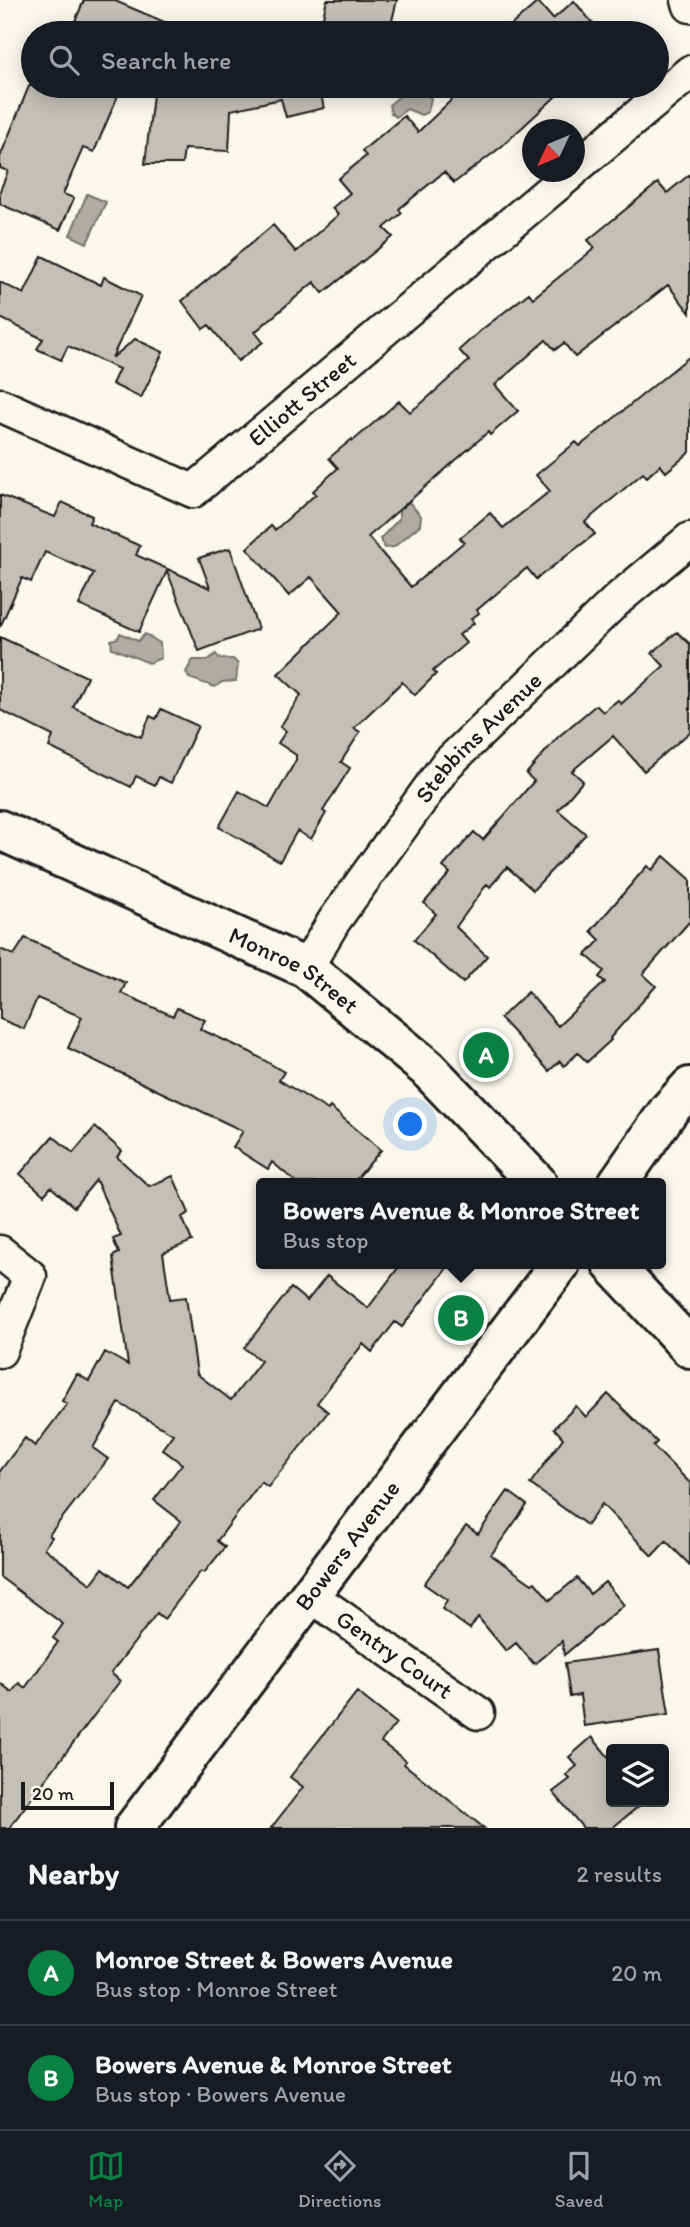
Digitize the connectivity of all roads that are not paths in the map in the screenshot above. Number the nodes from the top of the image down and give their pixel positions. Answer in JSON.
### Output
{"nodes":[{"id":1,"x":688,"y":0,"type":"edge"},
{"id":2,"x":690,"y":6,"type":"edge"},
{"id":3,"x":690,"y":72,"type":"edge"},
{"id":4,"x":669,"y":90,"type":"edge"},
{"id":5,"x":659,"y":98,"type":"edge"},
{"id":6,"x":585,"y":160,"type":"edge"},
{"id":7,"x":559,"y":182,"type":"edge"},
{"id":8,"x":0,"y":405,"type":"edge"},
{"id":9,"x":690,"y":539,"type":"edge"},
{"id":10,"x":0,"y":830,"type":"edge"},
{"id":11,"x":306,"y":968,"type":"junction"},
{"id":12,"x":690,"y":1087,"type":"edge"},
{"id":13,"x":532,"y":1178,"type":"edge"},
{"id":14,"x":621,"y":1178,"type":"edge"},
{"id":15,"x":0,"y":1252,"type":"edge"},
{"id":16,"x":556,"y":1269,"type":"edge"},
{"id":17,"x":617,"y":1269,"type":"edge"},
{"id":18,"x":690,"y":1348,"type":"edge"},
{"id":19,"x":0,"y":1351,"type":"edge"},
{"id":20,"x":311,"y":1596,"type":"junction"},
{"id":21,"x":478,"y":1713,"type":"dead end"},
{"id":22,"x":134,"y":1828,"type":"edge"}],
"edges":[{"from":1,"to":2,"type":"street"},
{"from":3,"to":4,"type":"street","name":"Elliott Street"},
{"from":5,"to":6,"type":"street","name":"Elliott Street"},
{"from":7,"to":8,"type":"street","name":"Elliott Street"},
{"from":9,"to":11,"type":"street","name":"Stebbins Avenue"},
{"from":10,"to":11,"type":"main road","name":"Monroe Street"},
{"from":11,"to":13,"type":"main road","name":"Monroe Street"},
{"from":12,"to":14,"type":"main road"},
{"from":15,"to":19,"type":"street"},
{"from":16,"to":20,"type":"main road","name":"Bowers Avenue"},
{"from":17,"to":18,"type":"main road"},
{"from":20,"to":21,"type":"street","name":"Gentry Court"},
{"from":20,"to":22,"type":"main road","name":"Bowers Avenue"}]}
